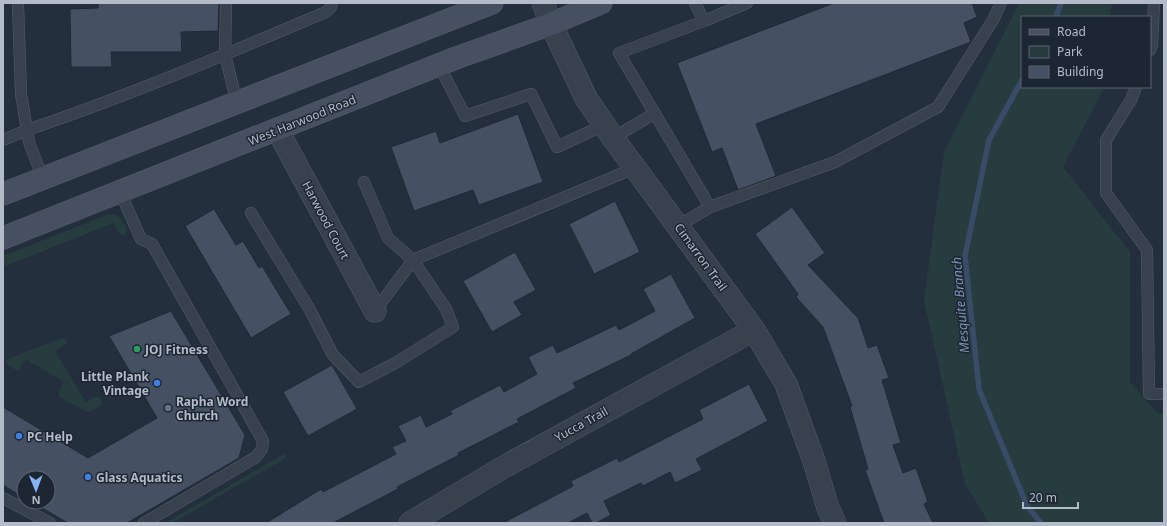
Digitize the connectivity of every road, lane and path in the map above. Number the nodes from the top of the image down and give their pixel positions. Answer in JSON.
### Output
{"nodes":[{"id":1,"x":18,"y":3,"type":"edge"},
{"id":2,"x":226,"y":3,"type":"edge"},
{"id":3,"x":332,"y":3,"type":"edge"},
{"id":4,"x":492,"y":3,"type":"edge"},
{"id":5,"x":543,"y":3,"type":"edge"},
{"id":6,"x":601,"y":3,"type":"edge"},
{"id":7,"x":696,"y":3,"type":"edge"},
{"id":8,"x":747,"y":3,"type":"edge"},
{"id":9,"x":1001,"y":3,"type":"edge"},
{"id":10,"x":1154,"y":3,"type":"edge"},
{"id":11,"x":704,"y":21,"type":"junction"},
{"id":12,"x":551,"y":24,"type":"junction"},
{"id":13,"x":1151,"y":48,"type":"edge"},
{"id":14,"x":225,"y":55,"type":"junction"},
{"id":15,"x":439,"y":65,"type":"junction"},
{"id":16,"x":1136,"y":88,"type":"edge"},
{"id":17,"x":237,"y":103,"type":"junction"},
{"id":18,"x":655,"y":113,"type":"junction"},
{"id":19,"x":277,"y":129,"type":"junction"},
{"id":20,"x":26,"y":130,"type":"junction"},
{"id":21,"x":609,"y":132,"type":"junction"},
{"id":22,"x":3,"y":140,"type":"edge"},
{"id":23,"x":635,"y":168,"type":"junction"},
{"id":24,"x":42,"y":179,"type":"junction"},
{"id":25,"x":364,"y":182,"type":"dead end"},
{"id":26,"x":120,"y":192,"type":"junction"},
{"id":27,"x":3,"y":194,"type":"edge"},
{"id":28,"x":710,"y":207,"type":"junction"},
{"id":29,"x":251,"y":213,"type":"dead end"},
{"id":30,"x":678,"y":226,"type":"junction"},
{"id":31,"x":3,"y":238,"type":"edge"},
{"id":32,"x":413,"y":260,"type":"junction"},
{"id":33,"x":375,"y":312,"type":"joint"},
{"id":34,"x":754,"y":330,"type":"junction"},
{"id":35,"x":1164,"y":394,"type":"edge"},
{"id":36,"x":3,"y":498,"type":"edge"},
{"id":37,"x":50,"y":523,"type":"edge"},
{"id":38,"x":144,"y":523,"type":"edge"},
{"id":39,"x":410,"y":523,"type":"edge"},
{"id":40,"x":835,"y":523,"type":"edge"}],
"edges":[{"from":1,"to":20,"type":"lane"},
{"from":2,"to":14,"type":"lane"},
{"from":3,"to":14,"type":"lane"},
{"from":4,"to":17,"type":"main road"},
{"from":5,"to":12,"type":"street","name":"Cimarron Trail"},
{"from":6,"to":12,"type":"main road","name":"West Harwood Road"},
{"from":7,"to":11,"type":"lane"},
{"from":8,"to":11,"type":"lane"},
{"from":9,"to":28,"type":"lane"},
{"from":10,"to":13,"type":"lane"},
{"from":11,"to":18,"type":"lane"},
{"from":12,"to":15,"type":"main road","name":"West Harwood Road"},
{"from":12,"to":21,"type":"street","name":"Cimarron Trail"},
{"from":14,"to":17,"type":"lane"},
{"from":14,"to":20,"type":"lane"},
{"from":15,"to":19,"type":"main road","name":"West Harwood Road"},
{"from":15,"to":21,"type":"lane"},
{"from":16,"to":35,"type":"lane"},
{"from":17,"to":24,"type":"main road"},
{"from":18,"to":21,"type":"lane"},
{"from":18,"to":28,"type":"lane"},
{"from":19,"to":26,"type":"main road","name":"West Harwood Road"},
{"from":19,"to":33,"type":"street","name":"Harwood Court"},
{"from":20,"to":22,"type":"lane"},
{"from":20,"to":24,"type":"lane"},
{"from":21,"to":23,"type":"street","name":"Cimarron Trail"},
{"from":23,"to":30,"type":"street","name":"Cimarron Trail"},
{"from":23,"to":32,"type":"lane"},
{"from":24,"to":27,"type":"main road"},
{"from":25,"to":32,"type":"lane"},
{"from":26,"to":31,"type":"main road","name":"West Harwood Road"},
{"from":26,"to":38,"type":"lane"},
{"from":28,"to":30,"type":"lane"},
{"from":29,"to":32,"type":"lane"},
{"from":30,"to":34,"type":"street","name":"Cimarron Trail"},
{"from":32,"to":33,"type":"lane"},
{"from":34,"to":39,"type":"street","name":"Yucca Trail"},
{"from":34,"to":40,"type":"street","name":"Cimarron Trail"},
{"from":36,"to":37,"type":"lane"}]}
